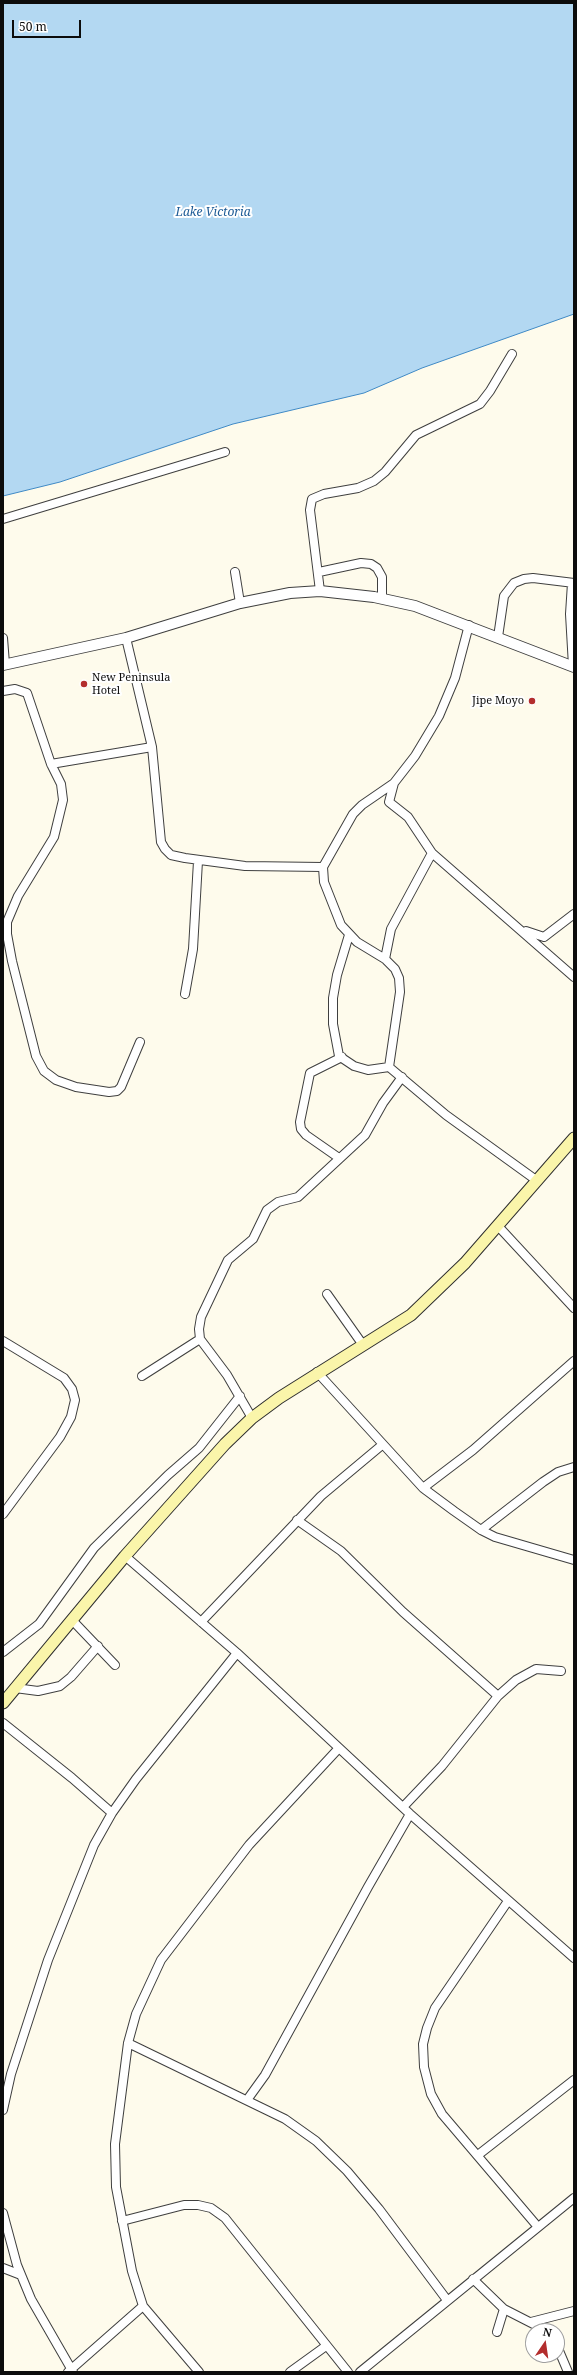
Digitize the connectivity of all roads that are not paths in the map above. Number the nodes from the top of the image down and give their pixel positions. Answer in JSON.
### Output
{"nodes":[{"id":1,"x":512,"y":354,"type":"dead end"},
{"id":2,"x":225,"y":452,"type":"dead end"},
{"id":3,"x":3,"y":519,"type":"edge"},
{"id":4,"x":235,"y":572,"type":"dead end"},
{"id":5,"x":319,"y":572,"type":"junction"},
{"id":6,"x":573,"y":583,"type":"edge"},
{"id":7,"x":320,"y":591,"type":"junction"},
{"id":8,"x":382,"y":598,"type":"junction"},
{"id":9,"x":240,"y":603,"type":"junction"},
{"id":10,"x":470,"y":625,"type":"junction"},
{"id":11,"x":498,"y":636,"type":"junction"},
{"id":12,"x":3,"y":638,"type":"edge"},
{"id":13,"x":126,"y":638,"type":"junction"},
{"id":14,"x":4,"y":665,"type":"edge"},
{"id":15,"x":573,"y":666,"type":"edge"},
{"id":16,"x":3,"y":691,"type":"edge"},
{"id":17,"x":152,"y":747,"type":"junction"},
{"id":18,"x":51,"y":764,"type":"junction"},
{"id":19,"x":394,"y":783,"type":"junction"},
{"id":20,"x":432,"y":853,"type":"junction"},
{"id":21,"x":198,"y":861,"type":"junction"},
{"id":22,"x":323,"y":867,"type":"junction"},
{"id":23,"x":574,"y":914,"type":"edge"},
{"id":24,"x":519,"y":928,"type":"junction"},
{"id":25,"x":349,"y":935,"type":"junction"},
{"id":26,"x":384,"y":959,"type":"junction"},
{"id":27,"x":574,"y":977,"type":"edge"},
{"id":28,"x":185,"y":994,"type":"dead end"},
{"id":29,"x":140,"y":1042,"type":"dead end"},
{"id":30,"x":342,"y":1057,"type":"junction"},
{"id":31,"x":389,"y":1066,"type":"junction"},
{"id":32,"x":402,"y":1077,"type":"junction"},
{"id":33,"x":574,"y":1138,"type":"edge"},
{"id":34,"x":339,"y":1158,"type":"junction"},
{"id":35,"x":536,"y":1180,"type":"junction"},
{"id":36,"x":498,"y":1226,"type":"junction"},
{"id":37,"x":327,"y":1294,"type":"dead end"},
{"id":38,"x":574,"y":1308,"type":"edge"},
{"id":39,"x":200,"y":1339,"type":"junction"},
{"id":40,"x":3,"y":1341,"type":"edge"},
{"id":41,"x":363,"y":1345,"type":"junction"},
{"id":42,"x":574,"y":1361,"type":"edge"},
{"id":43,"x":318,"y":1372,"type":"junction"},
{"id":44,"x":142,"y":1376,"type":"dead end"},
{"id":45,"x":240,"y":1396,"type":"junction"},
{"id":46,"x":252,"y":1418,"type":"junction"},
{"id":47,"x":382,"y":1445,"type":"junction"},
{"id":48,"x":574,"y":1467,"type":"edge"},
{"id":49,"x":423,"y":1488,"type":"junction"},
{"id":50,"x":3,"y":1514,"type":"edge"},
{"id":51,"x":297,"y":1520,"type":"junction"},
{"id":52,"x":481,"y":1530,"type":"junction"},
{"id":53,"x":125,"y":1556,"type":"junction"},
{"id":54,"x":574,"y":1560,"type":"edge"},
{"id":55,"x":72,"y":1620,"type":"junction"},
{"id":56,"x":201,"y":1622,"type":"junction"},
{"id":57,"x":98,"y":1646,"type":"junction"},
{"id":58,"x":3,"y":1652,"type":"edge"},
{"id":59,"x":237,"y":1653,"type":"junction"},
{"id":60,"x":115,"y":1665,"type":"dead end"},
{"id":61,"x":561,"y":1671,"type":"dead end"},
{"id":62,"x":15,"y":1688,"type":"junction"},
{"id":63,"x":498,"y":1696,"type":"junction"},
{"id":64,"x":3,"y":1703,"type":"edge"},
{"id":65,"x":3,"y":1723,"type":"edge"},
{"id":66,"x":339,"y":1748,"type":"junction"},
{"id":67,"x":404,"y":1806,"type":"junction"},
{"id":68,"x":112,"y":1813,"type":"junction"},
{"id":69,"x":410,"y":1814,"type":"junction"},
{"id":70,"x":508,"y":1901,"type":"junction"},
{"id":71,"x":574,"y":1958,"type":"edge"},
{"id":72,"x":128,"y":2042,"type":"junction"},
{"id":73,"x":7,"y":2074,"type":"edge"},
{"id":74,"x":574,"y":2080,"type":"edge"},
{"id":75,"x":247,"y":2100,"type":"junction"},
{"id":76,"x":3,"y":2110,"type":"edge"},
{"id":77,"x":478,"y":2155,"type":"junction"},
{"id":78,"x":574,"y":2198,"type":"edge"},
{"id":79,"x":3,"y":2213,"type":"edge"},
{"id":80,"x":122,"y":2221,"type":"junction"},
{"id":81,"x":538,"y":2227,"type":"junction"},
{"id":82,"x":3,"y":2268,"type":"edge"},
{"id":83,"x":21,"y":2275,"type":"junction"},
{"id":84,"x":473,"y":2279,"type":"junction"},
{"id":85,"x":447,"y":2300,"type":"junction"},
{"id":86,"x":143,"y":2306,"type":"junction"},
{"id":87,"x":504,"y":2309,"type":"junction"},
{"id":88,"x":574,"y":2311,"type":"edge"},
{"id":89,"x":531,"y":2322,"type":"joint"},
{"id":90,"x":497,"y":2332,"type":"dead end"},
{"id":91,"x":326,"y":2346,"type":"junction"},
{"id":92,"x":71,"y":2371,"type":"edge"},
{"id":93,"x":199,"y":2372,"type":"edge"},
{"id":94,"x":290,"y":2372,"type":"edge"},
{"id":95,"x":348,"y":2372,"type":"edge"},
{"id":96,"x":360,"y":2372,"type":"edge"}],
"edges":[{"from":1,"to":5,"type":"street"},
{"from":2,"to":3,"type":"street"},
{"from":4,"to":9,"type":"street"},
{"from":5,"to":7,"type":"street"},
{"from":5,"to":8,"type":"street"},
{"from":6,"to":11,"type":"street"},
{"from":6,"to":15,"type":"street"},
{"from":7,"to":8,"type":"street"},
{"from":7,"to":9,"type":"street"},
{"from":8,"to":10,"type":"street"},
{"from":9,"to":13,"type":"street"},
{"from":10,"to":11,"type":"street"},
{"from":10,"to":19,"type":"street"},
{"from":11,"to":15,"type":"street"},
{"from":12,"to":14,"type":"street"},
{"from":13,"to":14,"type":"street"},
{"from":13,"to":17,"type":"street"},
{"from":16,"to":18,"type":"street"},
{"from":17,"to":18,"type":"street"},
{"from":17,"to":21,"type":"street"},
{"from":18,"to":29,"type":"street"},
{"from":19,"to":20,"type":"street"},
{"from":19,"to":22,"type":"street"},
{"from":20,"to":24,"type":"street"},
{"from":20,"to":26,"type":"street"},
{"from":21,"to":22,"type":"street"},
{"from":21,"to":28,"type":"street"},
{"from":22,"to":25,"type":"street"},
{"from":23,"to":24,"type":"street"},
{"from":24,"to":27,"type":"street"},
{"from":25,"to":26,"type":"street"},
{"from":25,"to":30,"type":"street"},
{"from":26,"to":31,"type":"street"},
{"from":30,"to":31,"type":"street"},
{"from":30,"to":34,"type":"street"},
{"from":31,"to":32,"type":"street"},
{"from":32,"to":34,"type":"street"},
{"from":32,"to":35,"type":"street"},
{"from":33,"to":35,"type":"main road"},
{"from":34,"to":39,"type":"street"},
{"from":35,"to":36,"type":"main road"},
{"from":36,"to":38,"type":"street"},
{"from":36,"to":41,"type":"main road"},
{"from":37,"to":41,"type":"street"},
{"from":39,"to":44,"type":"street"},
{"from":39,"to":45,"type":"street"},
{"from":40,"to":50,"type":"street"},
{"from":41,"to":43,"type":"main road"},
{"from":42,"to":49,"type":"street"},
{"from":43,"to":46,"type":"main road"},
{"from":43,"to":47,"type":"street"},
{"from":45,"to":46,"type":"street"},
{"from":45,"to":58,"type":"street"},
{"from":46,"to":53,"type":"main road"},
{"from":47,"to":49,"type":"street"},
{"from":47,"to":51,"type":"street"},
{"from":48,"to":52,"type":"street"},
{"from":49,"to":52,"type":"street"},
{"from":51,"to":56,"type":"street"},
{"from":51,"to":63,"type":"street"},
{"from":52,"to":54,"type":"street"},
{"from":53,"to":55,"type":"main road"},
{"from":53,"to":56,"type":"street"},
{"from":55,"to":57,"type":"street"},
{"from":55,"to":62,"type":"main road"},
{"from":56,"to":59,"type":"street"},
{"from":57,"to":60,"type":"street"},
{"from":57,"to":62,"type":"street"},
{"from":59,"to":66,"type":"street"},
{"from":59,"to":68,"type":"street"},
{"from":61,"to":63,"type":"street"},
{"from":62,"to":64,"type":"main road"},
{"from":63,"to":67,"type":"street"},
{"from":65,"to":68,"type":"street"},
{"from":66,"to":67,"type":"street"},
{"from":66,"to":72,"type":"street"},
{"from":67,"to":69,"type":"street"},
{"from":68,"to":73,"type":"street"},
{"from":69,"to":70,"type":"street"},
{"from":69,"to":75,"type":"street"},
{"from":70,"to":71,"type":"street"},
{"from":70,"to":77,"type":"street"},
{"from":72,"to":75,"type":"street"},
{"from":72,"to":80,"type":"street"},
{"from":73,"to":76,"type":"street"},
{"from":74,"to":77,"type":"street"},
{"from":75,"to":85,"type":"street"},
{"from":77,"to":81,"type":"street"},
{"from":78,"to":81,"type":"street"},
{"from":79,"to":83,"type":"street"},
{"from":80,"to":86,"type":"street"},
{"from":80,"to":91,"type":"street"},
{"from":81,"to":84,"type":"street"},
{"from":82,"to":83,"type":"street"},
{"from":83,"to":92,"type":"street"},
{"from":84,"to":85,"type":"street"},
{"from":84,"to":87,"type":"street"},
{"from":85,"to":96,"type":"street"},
{"from":86,"to":92,"type":"street"},
{"from":86,"to":93,"type":"street"},
{"from":87,"to":89,"type":"street"},
{"from":87,"to":90,"type":"street"},
{"from":88,"to":89,"type":"street"},
{"from":91,"to":94,"type":"street"},
{"from":91,"to":95,"type":"street"}]}
